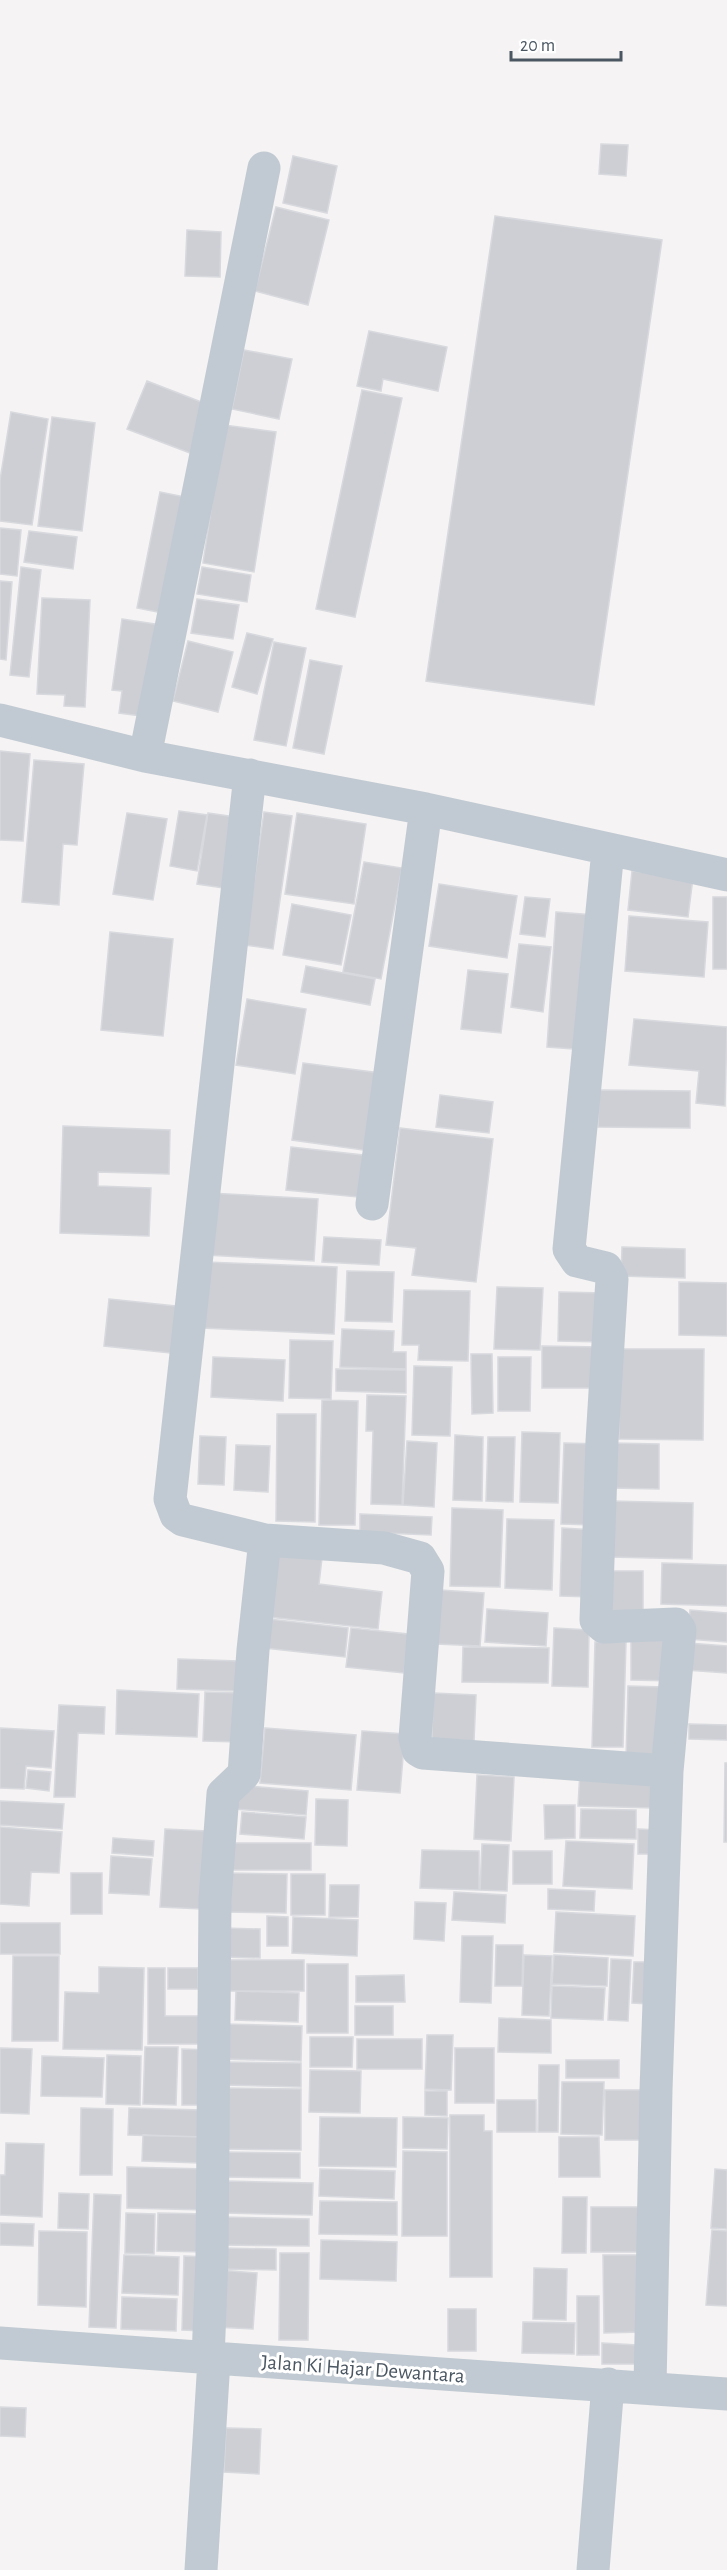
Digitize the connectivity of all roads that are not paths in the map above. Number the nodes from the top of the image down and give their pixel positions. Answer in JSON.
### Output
{"nodes":[{"id":1,"x":264,"y":168,"type":"dead end"},
{"id":2,"x":0,"y":720,"type":"edge"},
{"id":3,"x":145,"y":756,"type":"junction"},
{"id":4,"x":250,"y":775,"type":"junction"},
{"id":5,"x":426,"y":809,"type":"junction"},
{"id":6,"x":608,"y":850,"type":"junction"},
{"id":7,"x":727,"y":875,"type":"edge"},
{"id":8,"x":372,"y":1204,"type":"dead end"},
{"id":9,"x":265,"y":1540,"type":"junction"},
{"id":10,"x":667,"y":1771,"type":"junction"},
{"id":11,"x":0,"y":2343,"type":"edge"},
{"id":12,"x":211,"y":2359,"type":"junction"},
{"id":13,"x":608,"y":2384,"type":"junction"},
{"id":14,"x":650,"y":2387,"type":"junction"},
{"id":15,"x":727,"y":2394,"type":"edge"},
{"id":16,"x":201,"y":2570,"type":"edge"},
{"id":17,"x":592,"y":2570,"type":"edge"}],
"edges":[{"from":1,"to":3,"type":"street"},
{"from":2,"to":3,"type":"street"},
{"from":3,"to":4,"type":"street"},
{"from":4,"to":5,"type":"street"},
{"from":4,"to":9,"type":"street"},
{"from":5,"to":6,"type":"street"},
{"from":5,"to":8,"type":"street"},
{"from":6,"to":7,"type":"street"},
{"from":6,"to":10,"type":"street"},
{"from":9,"to":10,"type":"street"},
{"from":9,"to":12,"type":"street"},
{"from":10,"to":14,"type":"street"},
{"from":11,"to":12,"type":"street","name":"Jalan Ki Hajar Dewantara"},
{"from":12,"to":13,"type":"street","name":"Jalan Ki Hajar Dewantara"},
{"from":12,"to":16,"type":"street"},
{"from":13,"to":14,"type":"street","name":"Jalan Ki Hajar Dewantara"},
{"from":13,"to":17,"type":"street"},
{"from":14,"to":15,"type":"street","name":"Jalan Ki Hajar Dewantara"}]}
